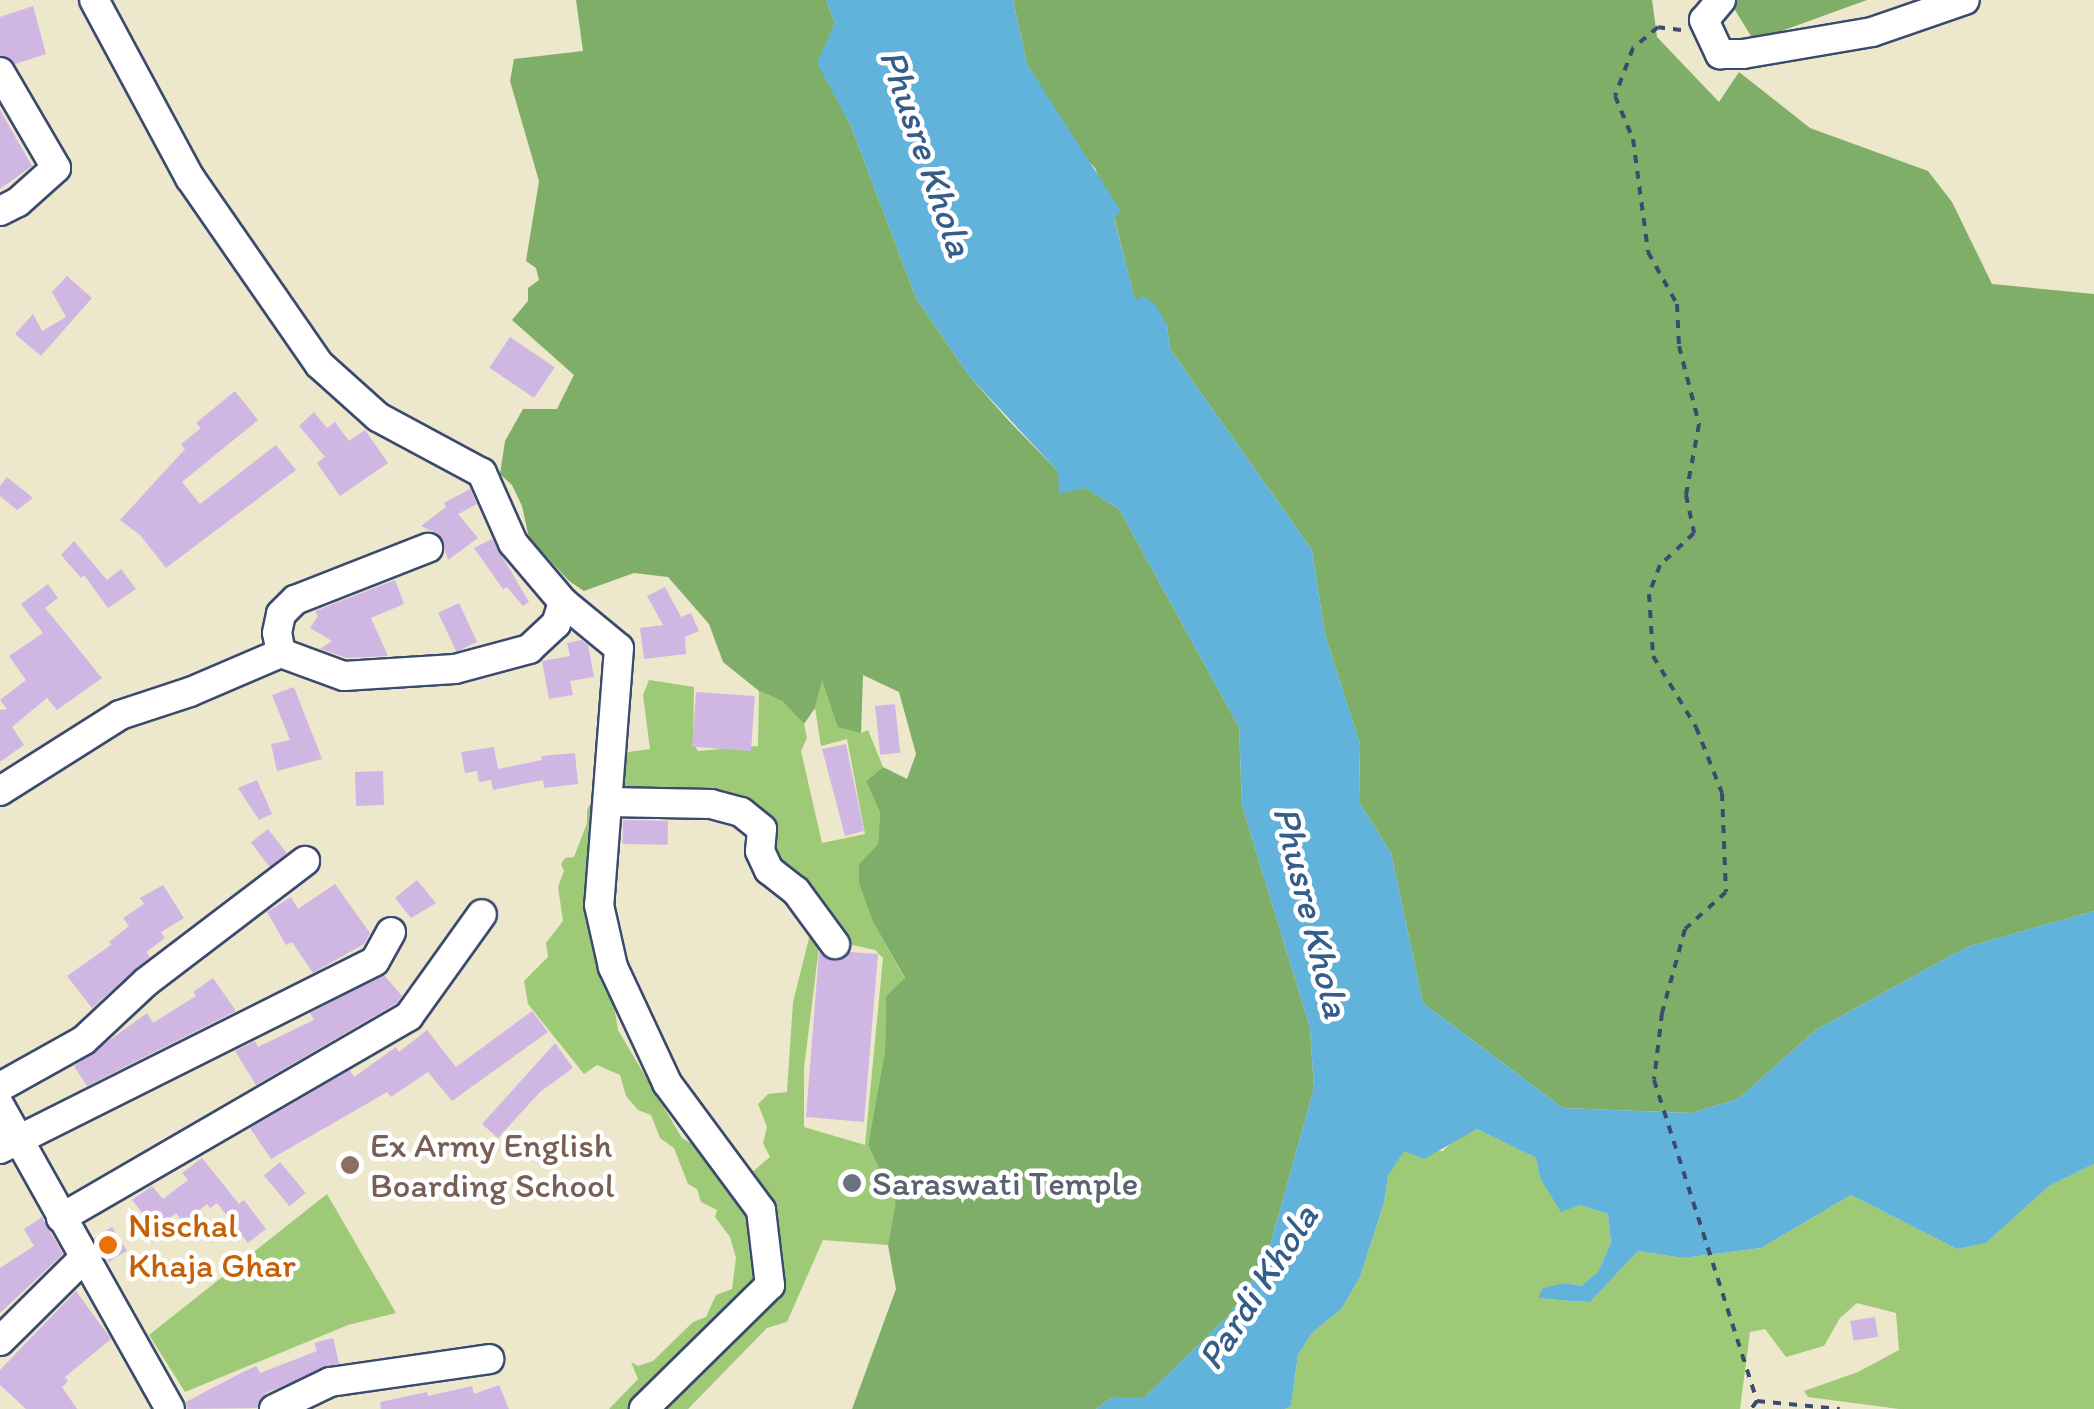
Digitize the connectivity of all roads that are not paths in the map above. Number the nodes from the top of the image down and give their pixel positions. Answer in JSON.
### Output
{"nodes":[{"id":1,"x":94,"y":0,"type":"edge"},
{"id":2,"x":1721,"y":0,"type":"edge"},
{"id":3,"x":1965,"y":0,"type":"edge"},
{"id":4,"x":0,"y":72,"type":"edge"},
{"id":5,"x":0,"y":212,"type":"edge"},
{"id":6,"x":428,"y":548,"type":"dead end"},
{"id":7,"x":563,"y":602,"type":"junction"},
{"id":8,"x":280,"y":653,"type":"junction"},
{"id":9,"x":0,"y":791,"type":"edge"},
{"id":10,"x":608,"y":802,"type":"junction"},
{"id":11,"x":305,"y":861,"type":"dead end"},
{"id":12,"x":482,"y":914,"type":"dead end"},
{"id":13,"x":392,"y":932,"type":"dead end"},
{"id":14,"x":835,"y":944,"type":"dead end"},
{"id":15,"x":0,"y":1087,"type":"edge"},
{"id":16,"x":0,"y":1106,"type":"edge"},
{"id":17,"x":9,"y":1144,"type":"edge"},
{"id":18,"x":61,"y":1218,"type":"junction"},
{"id":19,"x":84,"y":1258,"type":"junction"},
{"id":20,"x":0,"y":1341,"type":"edge"},
{"id":21,"x":489,"y":1359,"type":"dead end"},
{"id":22,"x":170,"y":1409,"type":"edge"},
{"id":23,"x":274,"y":1409,"type":"edge"},
{"id":24,"x":644,"y":1409,"type":"edge"}],
"edges":[{"from":1,"to":7,"type":"street"},
{"from":2,"to":3,"type":"street"},
{"from":4,"to":5,"type":"street"},
{"from":6,"to":8,"type":"street"},
{"from":7,"to":8,"type":"street"},
{"from":7,"to":10,"type":"street"},
{"from":8,"to":9,"type":"street"},
{"from":10,"to":14,"type":"street"},
{"from":10,"to":24,"type":"street"},
{"from":11,"to":15,"type":"street"},
{"from":12,"to":18,"type":"street"},
{"from":13,"to":17,"type":"street"},
{"from":16,"to":17,"type":"street"},
{"from":17,"to":18,"type":"street"},
{"from":18,"to":19,"type":"street"},
{"from":19,"to":20,"type":"street"},
{"from":19,"to":22,"type":"street"},
{"from":21,"to":23,"type":"street"}]}
